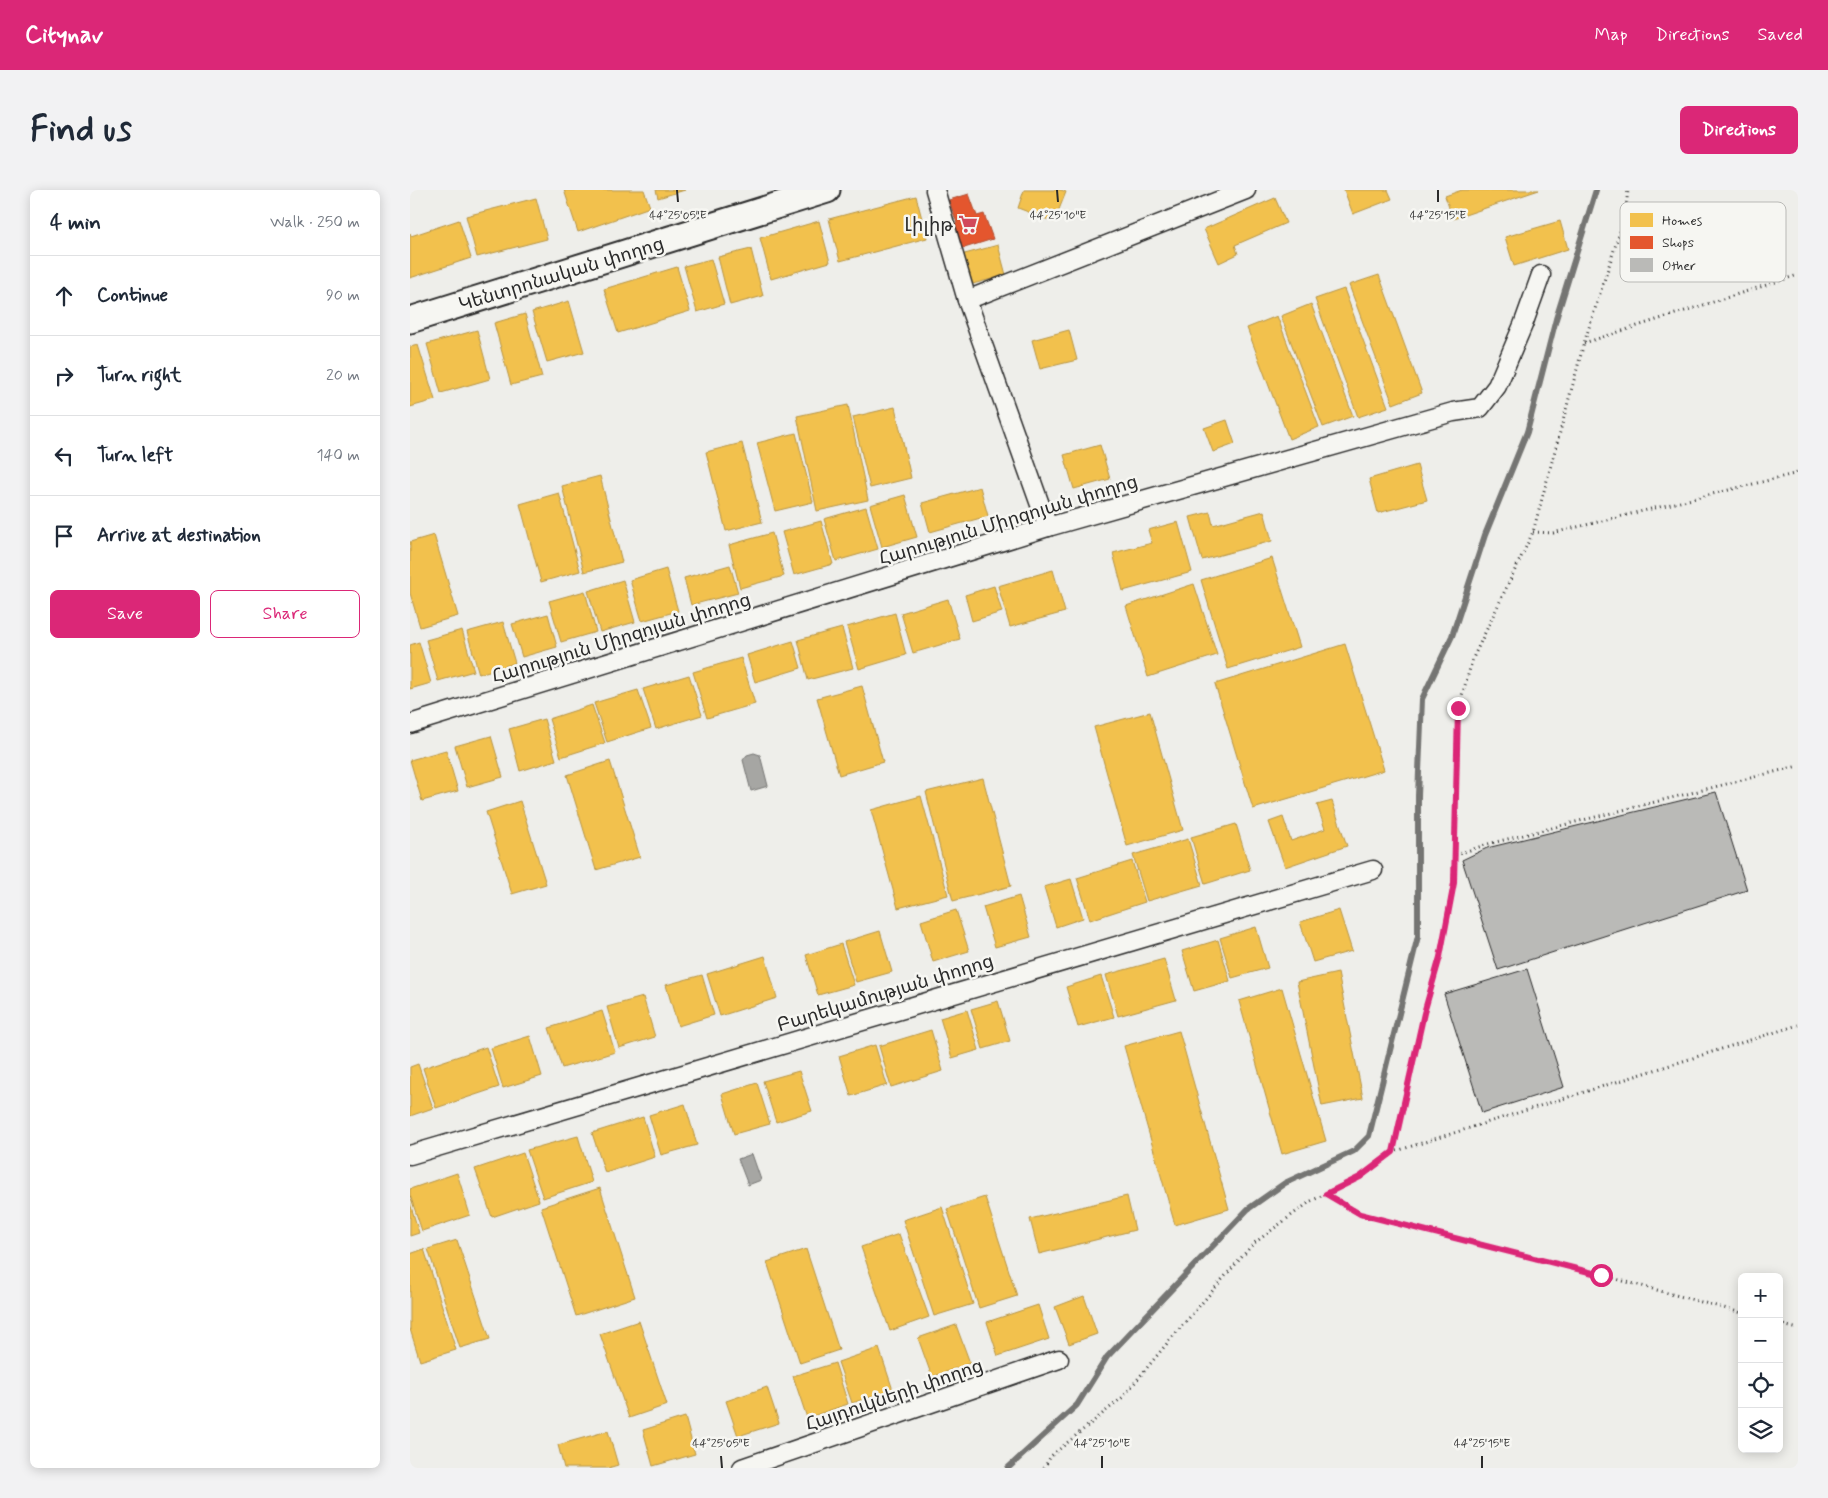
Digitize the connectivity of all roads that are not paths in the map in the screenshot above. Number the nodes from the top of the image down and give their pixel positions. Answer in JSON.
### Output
{"nodes":[{"id":1,"x":827,"y":190,"type":"edge"},
{"id":2,"x":935,"y":190,"type":"edge"},
{"id":3,"x":1246,"y":190,"type":"edge"},
{"id":4,"x":1541,"y":275,"type":"dead end"},
{"id":5,"x":967,"y":300,"type":"junction"},
{"id":6,"x":410,"y":320,"type":"edge"},
{"id":7,"x":1048,"y":528,"type":"junction"},
{"id":8,"x":410,"y":724,"type":"edge"},
{"id":9,"x":1373,"y":870,"type":"dead end"},
{"id":10,"x":410,"y":1155,"type":"edge"},
{"id":11,"x":1059,"y":1359,"type":"dead end"},
{"id":12,"x":742,"y":1468,"type":"edge"}],
"edges":[{"from":1,"to":6,"type":"main road","name":"Կենտրոնական փողոց"},
{"from":2,"to":5,"type":"street"},
{"from":3,"to":5,"type":"street"},
{"from":4,"to":7,"type":"street","name":"Հարություն Միրզոյան փողոց"},
{"from":5,"to":7,"type":"street"},
{"from":7,"to":8,"type":"street","name":"Հարություն Միրզոյան փողոց"},
{"from":9,"to":10,"type":"street","name":"Բարեկամության փողոց"},
{"from":11,"to":12,"type":"street","name":"Հայդուկների փողոց"}]}
